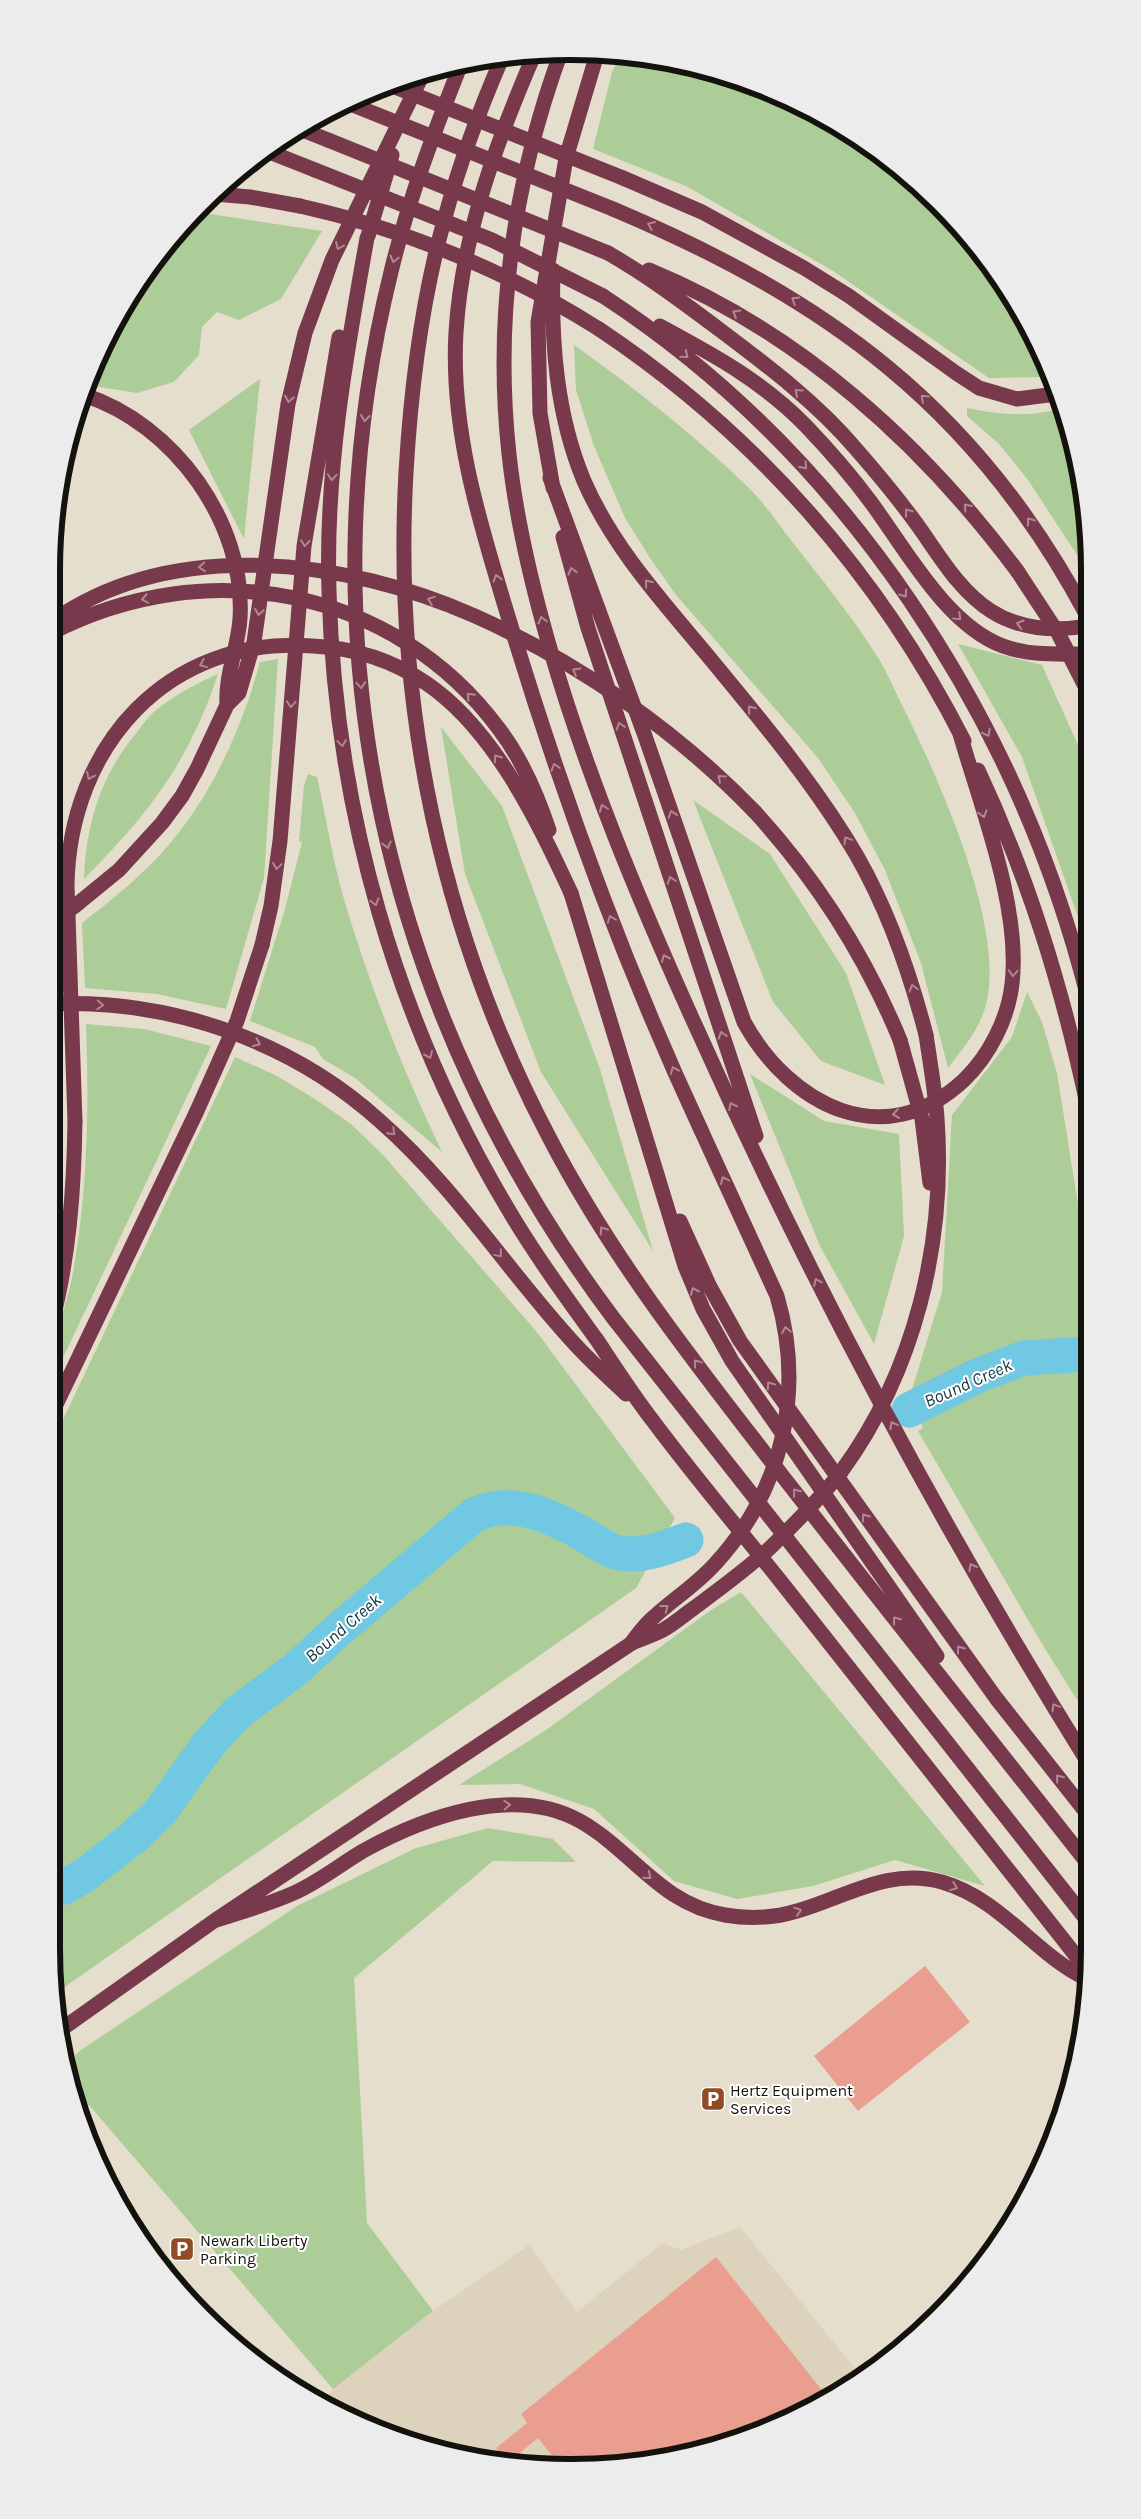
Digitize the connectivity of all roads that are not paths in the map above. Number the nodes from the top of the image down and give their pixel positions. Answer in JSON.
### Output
{"nodes":[{"id":1,"x":558,"y":60,"type":"edge"},
{"id":2,"x":595,"y":61,"type":"edge"},
{"id":3,"x":531,"y":62,"type":"edge"},
{"id":4,"x":499,"y":65,"type":"edge"},
{"id":5,"x":458,"y":73,"type":"edge"},
{"id":6,"x":419,"y":83,"type":"edge"},
{"id":7,"x":420,"y":83,"type":"edge"},
{"id":8,"x":400,"y":89,"type":"edge"},
{"id":9,"x":358,"y":107,"type":"edge"},
{"id":10,"x":308,"y":132,"type":"edge"},
{"id":11,"x":275,"y":154,"type":"edge"},
{"id":12,"x":225,"y":196,"type":"edge"},
{"id":13,"x":556,"y":208,"type":"junction"},
{"id":14,"x":367,"y":238,"type":"junction"},
{"id":15,"x":608,"y":253,"type":"junction"},
{"id":16,"x":603,"y":296,"type":"junction"},
{"id":17,"x":1050,"y":395,"type":"edge"},
{"id":18,"x":90,"y":398,"type":"edge"},
{"id":19,"x":550,"y":478,"type":"junction"},
{"id":20,"x":1081,"y":605,"type":"edge"},
{"id":21,"x":60,"y":616,"type":"edge"},
{"id":22,"x":1081,"y":627,"type":"edge"},
{"id":23,"x":60,"y":628,"type":"edge"},
{"id":24,"x":1081,"y":654,"type":"edge"},
{"id":25,"x":1081,"y":678,"type":"edge"},
{"id":26,"x":227,"y":705,"type":"junction"},
{"id":27,"x":960,"y":734,"type":"junction"},
{"id":28,"x":571,"y":893,"type":"junction"},
{"id":29,"x":60,"y":916,"type":"edge"},
{"id":30,"x":1081,"y":974,"type":"edge"},
{"id":31,"x":60,"y":1004,"type":"edge"},
{"id":32,"x":1081,"y":1078,"type":"edge"},
{"id":33,"x":636,"y":1102,"type":"junction"},
{"id":34,"x":776,"y":1197,"type":"junction"},
{"id":35,"x":931,"y":1252,"type":"junction"},
{"id":36,"x":60,"y":1283,"type":"edge"},
{"id":37,"x":60,"y":1396,"type":"edge"},
{"id":38,"x":652,"y":1420,"type":"junction"},
{"id":39,"x":632,"y":1643,"type":"junction"},
{"id":40,"x":1081,"y":1750,"type":"edge"},
{"id":41,"x":1024,"y":1782,"type":"junction"},
{"id":42,"x":1081,"y":1806,"type":"edge"},
{"id":43,"x":1081,"y":1854,"type":"edge"},
{"id":44,"x":1081,"y":1913,"type":"edge"},
{"id":45,"x":214,"y":1922,"type":"junction"},
{"id":46,"x":1081,"y":1962,"type":"edge"},
{"id":47,"x":1080,"y":1975,"type":"edge"},
{"id":48,"x":66,"y":2026,"type":"edge"}],
"edges":[{"from":34,"to":1,"type":"highway","one_way":true},
{"from":2,"to":13,"type":"highway"},
{"from":39,"to":3,"type":"highway","one_way":true,"bridge":true},
{"from":41,"to":4,"type":"highway","one_way":true},
{"from":5,"to":44,"type":"highway","one_way":true},
{"from":6,"to":26,"type":"highway","one_way":true},
{"from":7,"to":14,"type":"highway"},
{"from":8,"to":17,"type":"highway","bridge":true},
{"from":20,"to":9,"type":"highway","one_way":true,"bridge":true},
{"from":10,"to":15,"type":"highway","bridge":true},
{"from":11,"to":16,"type":"highway","bridge":true},
{"from":12,"to":27,"type":"highway","bridge":true},
{"from":13,"to":19,"type":"highway"},
{"from":35,"to":13,"type":"highway","one_way":true,"bridge":true},
{"from":14,"to":37,"type":"highway","one_way":true,"bridge":true},
{"from":14,"to":38,"type":"highway","one_way":true},
{"from":22,"to":15,"type":"highway","one_way":true},
{"from":25,"to":15,"type":"highway","one_way":true,"bridge":true},
{"from":16,"to":24,"type":"highway","one_way":true},
{"from":16,"to":30,"type":"highway","one_way":true},
{"from":18,"to":26,"type":"highway"},
{"from":27,"to":19,"type":"highway","one_way":true},
{"from":34,"to":19,"type":"highway","one_way":true},
{"from":35,"to":21,"type":"highway","one_way":true,"bridge":true},
{"from":28,"to":23,"type":"highway","one_way":true,"bridge":true},
{"from":26,"to":29,"type":"highway"},
{"from":27,"to":32,"type":"highway"},
{"from":28,"to":33,"type":"highway"},
{"from":28,"to":36,"type":"highway","one_way":true,"bridge":true},
{"from":31,"to":38,"type":"highway","one_way":true},
{"from":41,"to":33,"type":"highway","one_way":true},
{"from":42,"to":33,"type":"highway","one_way":true},
{"from":40,"to":34,"type":"highway","one_way":true},
{"from":35,"to":39,"type":"highway","bridge":true},
{"from":38,"to":46,"type":"highway"},
{"from":39,"to":45,"type":"highway"},
{"from":41,"to":43,"type":"highway"},
{"from":45,"to":47,"type":"highway","one_way":true},
{"from":45,"to":48,"type":"highway"}]}
